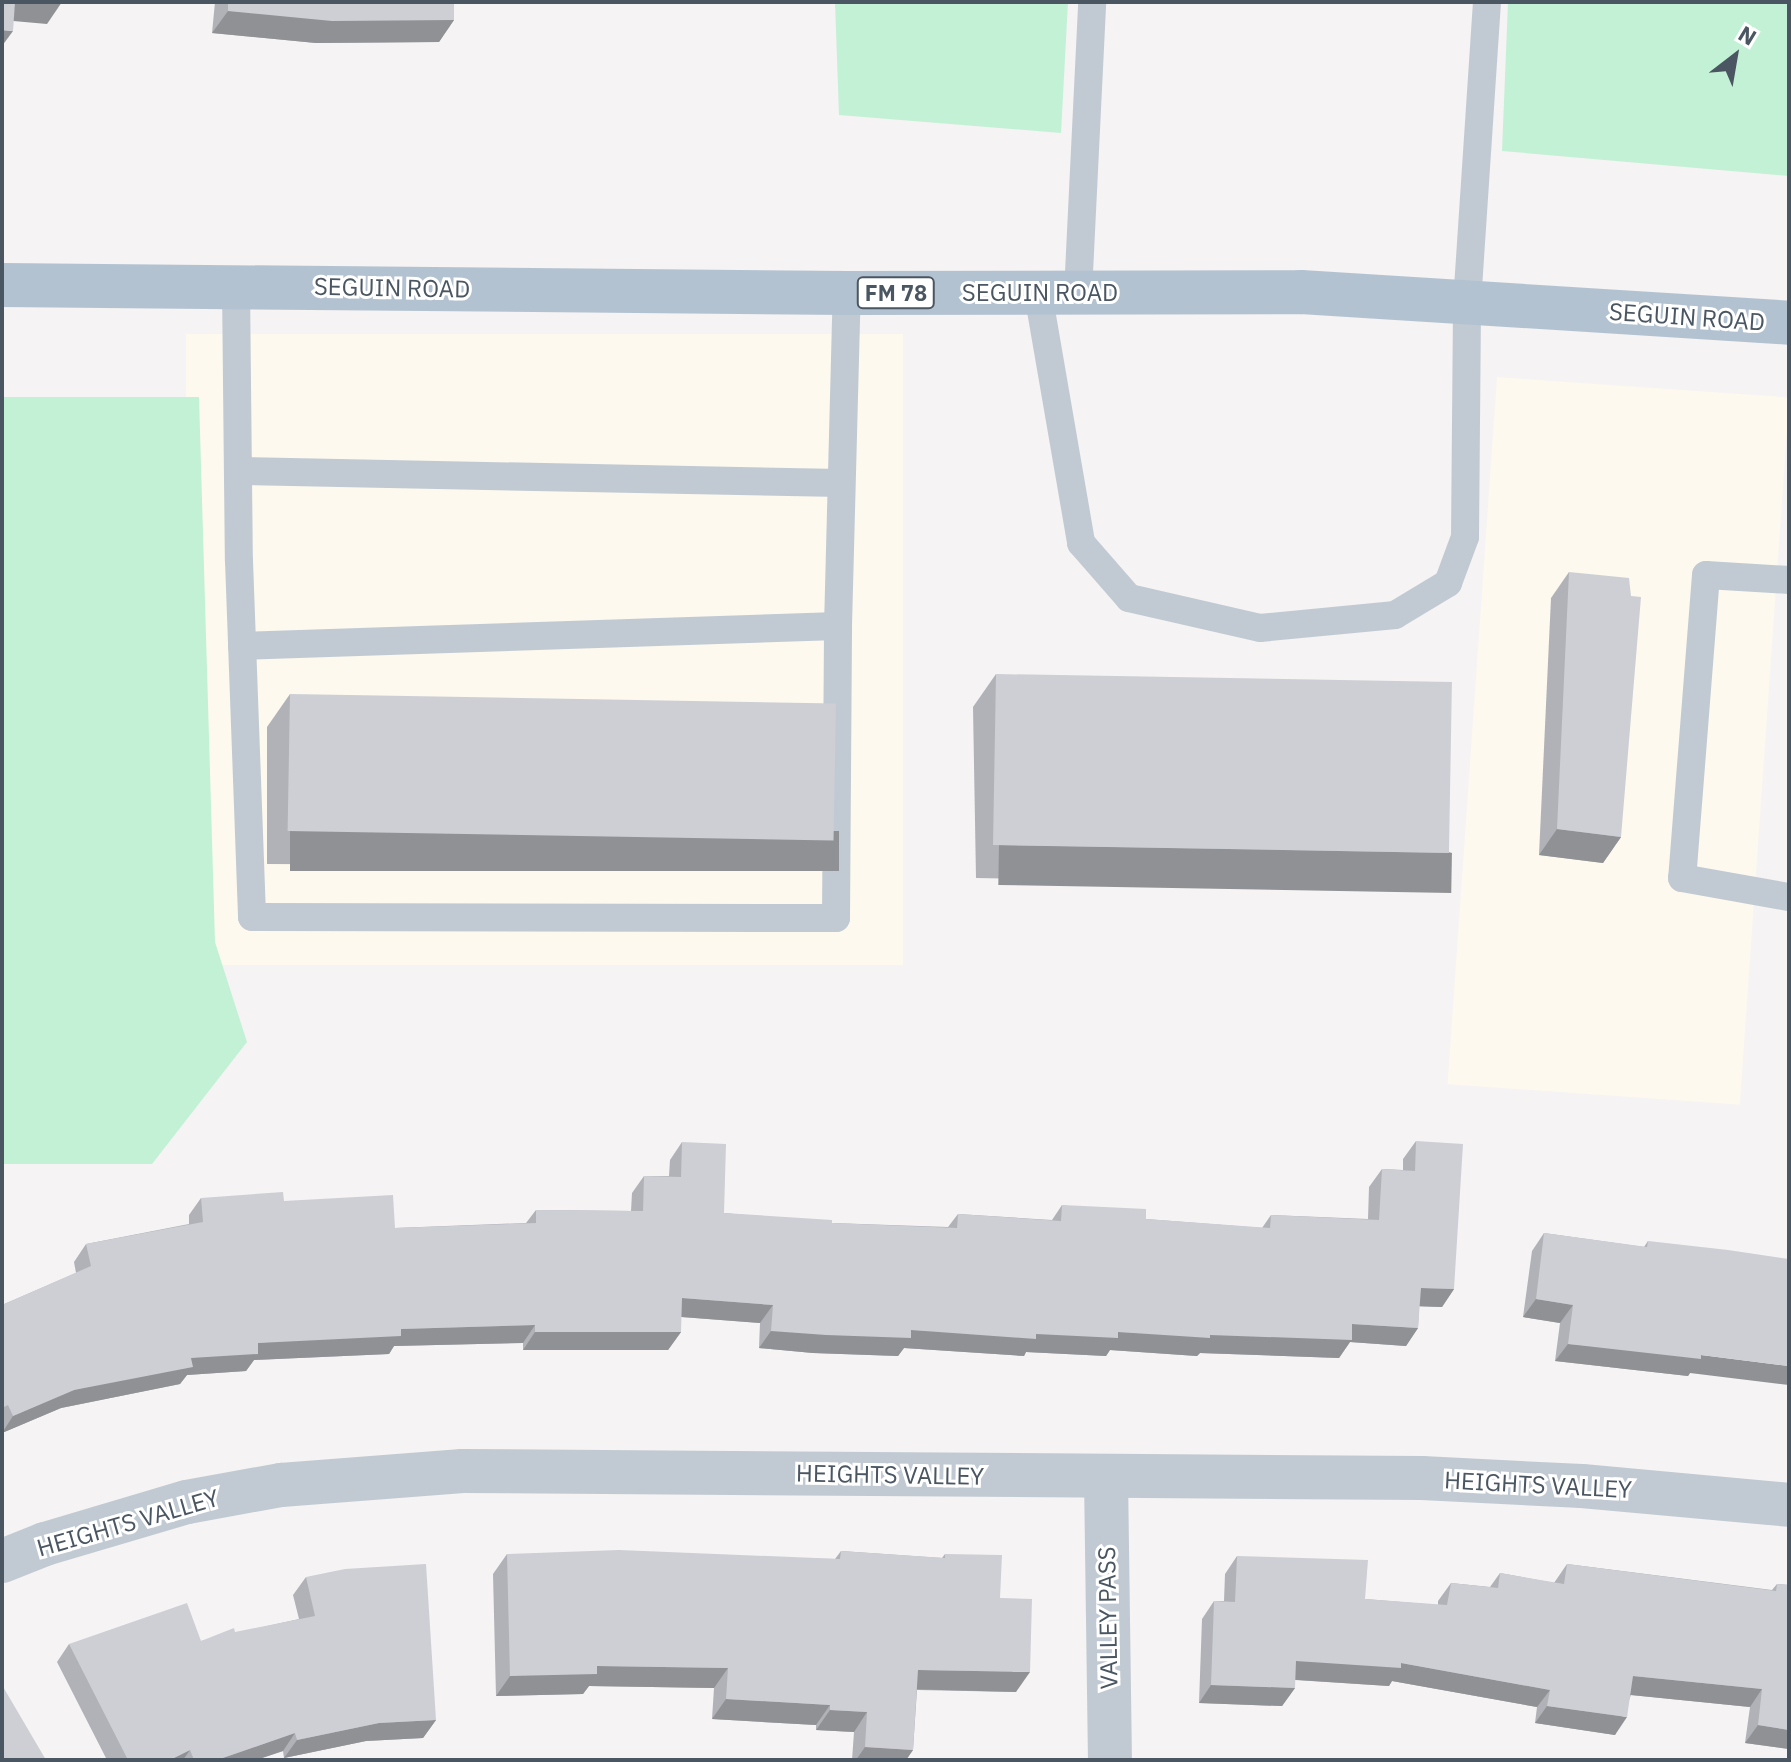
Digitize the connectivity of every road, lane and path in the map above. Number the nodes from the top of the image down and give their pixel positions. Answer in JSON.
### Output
{"nodes":[{"id":1,"x":1092,"y":2,"type":"edge"},
{"id":2,"x":1487,"y":2,"type":"edge"},
{"id":3,"x":2,"y":285,"type":"edge"},
{"id":4,"x":236,"y":287,"type":"junction"},
{"id":5,"x":847,"y":293,"type":"junction"},
{"id":6,"x":1058,"y":293,"type":"junction"},
{"id":7,"x":1467,"y":303,"type":"junction"},
{"id":8,"x":1789,"y":323,"type":"edge"},
{"id":9,"x":238,"y":471,"type":"junction"},
{"id":10,"x":841,"y":483,"type":"junction"},
{"id":11,"x":1789,"y":580,"type":"edge"},
{"id":12,"x":838,"y":626,"type":"junction"},
{"id":13,"x":242,"y":646,"type":"junction"},
{"id":14,"x":1789,"y":897,"type":"edge"},
{"id":15,"x":1106,"y":1476,"type":"junction"},
{"id":16,"x":1789,"y":1505,"type":"edge"},
{"id":17,"x":2,"y":1561,"type":"edge"},
{"id":18,"x":1110,"y":1760,"type":"edge"}],
"edges":[{"from":1,"to":6,"type":"lane"},
{"from":2,"to":7,"type":"lane"},
{"from":3,"to":4,"type":"main road","name":"SEGUIN ROAD","number":"FM 78"},
{"from":4,"to":5,"type":"main road","name":"SEGUIN ROAD","number":"FM 78"},
{"from":4,"to":9,"type":"lane"},
{"from":5,"to":6,"type":"main road","name":"SEGUIN ROAD","number":"FM 78"},
{"from":5,"to":10,"type":"lane"},
{"from":6,"to":7,"type":"main road","name":"SEGUIN ROAD","number":"FM 78"},
{"from":6,"to":7,"type":"lane"},
{"from":7,"to":8,"type":"main road","name":"SEGUIN ROAD","number":"FM 78"},
{"from":9,"to":10,"type":"lane"},
{"from":9,"to":13,"type":"lane"},
{"from":10,"to":12,"type":"lane"},
{"from":11,"to":14,"type":"lane"},
{"from":12,"to":13,"type":"lane"},
{"from":12,"to":13,"type":"lane"},
{"from":15,"to":16,"type":"street","name":"HEIGHTS VALLEY"},
{"from":15,"to":17,"type":"street","name":"HEIGHTS VALLEY"},
{"from":15,"to":18,"type":"street","name":"VALLEY PASS"}]}
